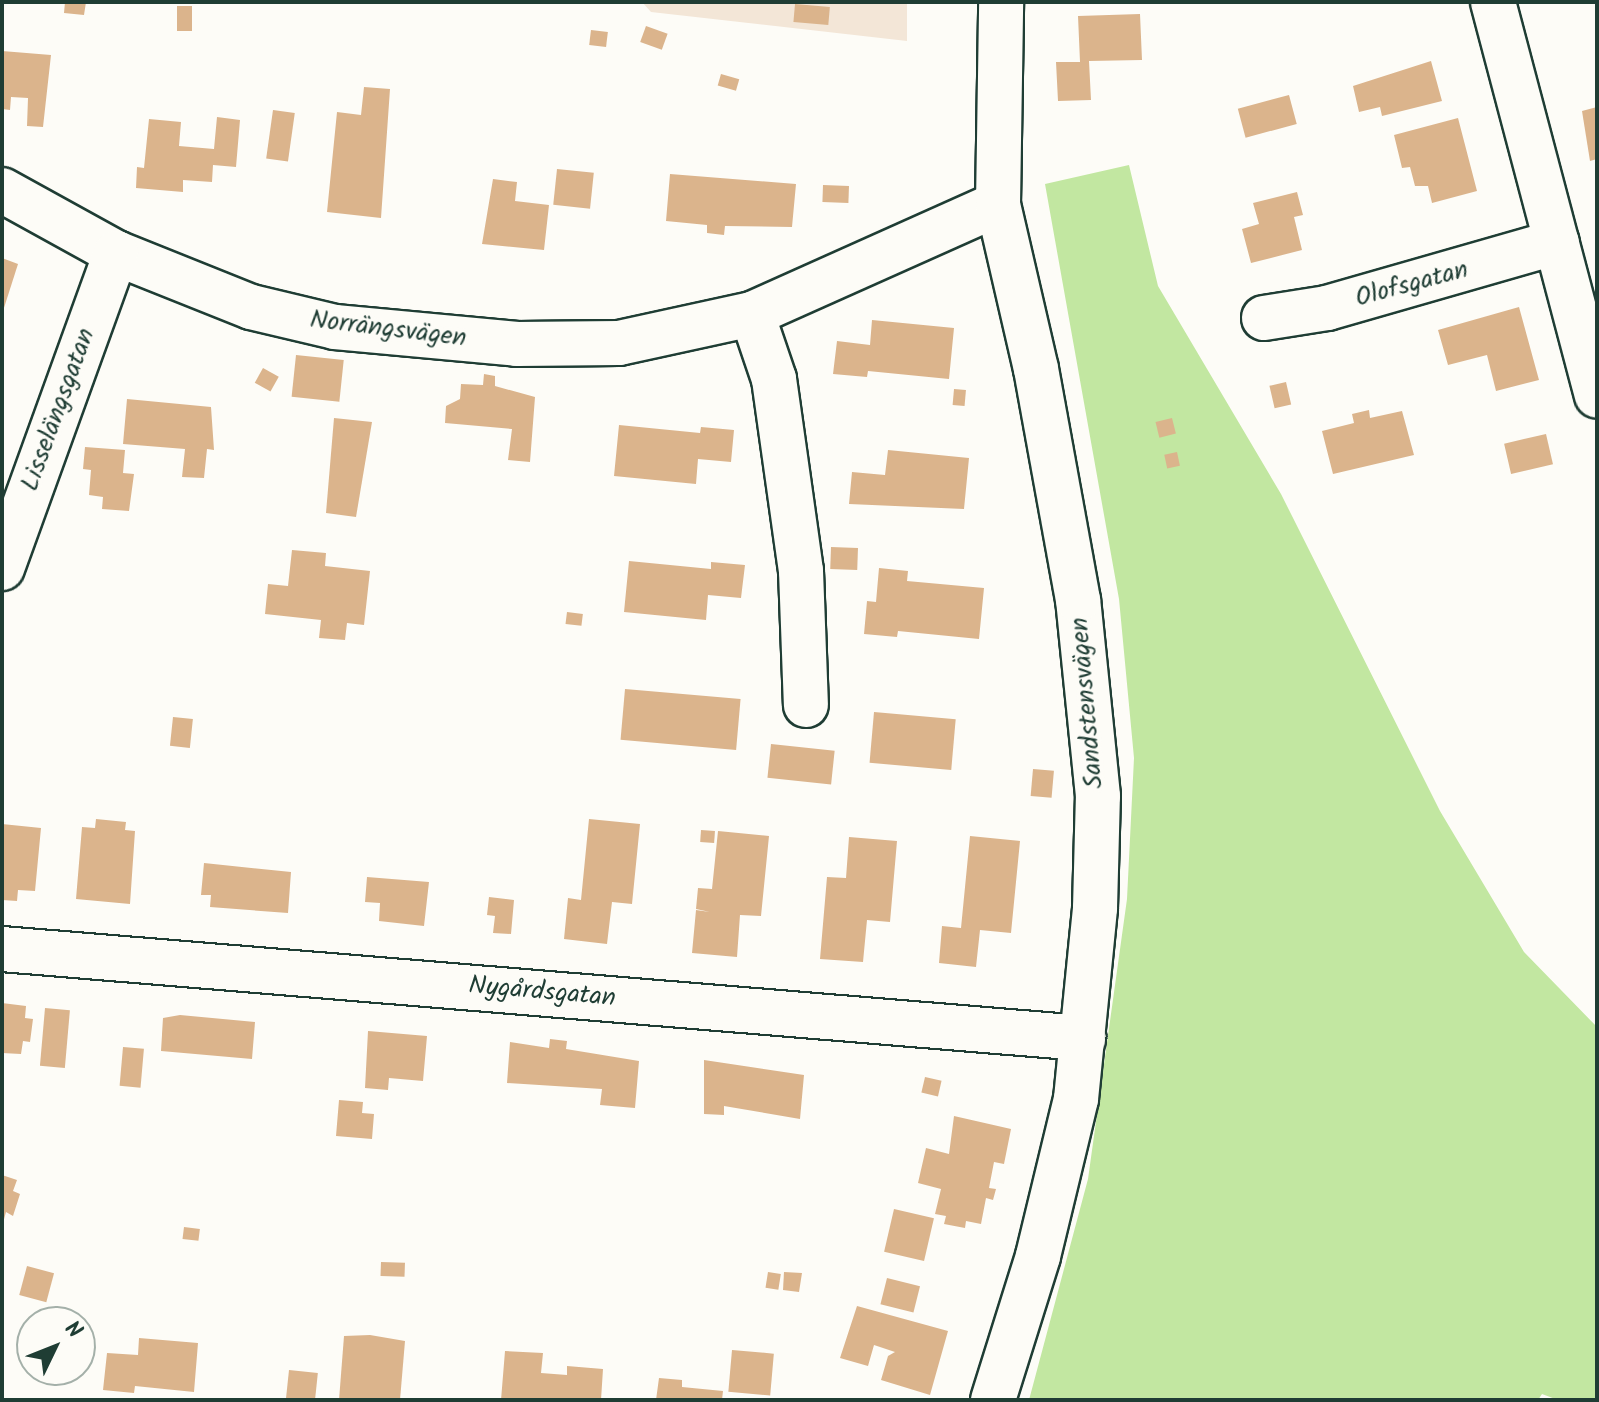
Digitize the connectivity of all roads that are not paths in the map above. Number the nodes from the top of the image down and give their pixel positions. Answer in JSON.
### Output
{"nodes":[{"id":1,"x":1001,"y":2,"type":"edge"},
{"id":2,"x":1493,"y":2,"type":"edge"},
{"id":3,"x":2,"y":190,"type":"edge"},
{"id":4,"x":998,"y":204,"type":"junction"},
{"id":5,"x":1557,"y":242,"type":"junction"},
{"id":6,"x":116,"y":253,"type":"junction"},
{"id":7,"x":752,"y":314,"type":"junction"},
{"id":8,"x":1264,"y":318,"type":"dead end"},
{"id":9,"x":1597,"y":396,"type":"edge"},
{"id":10,"x":2,"y":568,"type":"edge"},
{"id":11,"x":806,"y":705,"type":"dead end"},
{"id":12,"x":2,"y":949,"type":"edge"},
{"id":13,"x":1083,"y":1038,"type":"junction"},
{"id":14,"x":993,"y":1400,"type":"edge"}],
"edges":[{"from":1,"to":4,"type":"street","name":"Sandstensvägen"},
{"from":2,"to":5,"type":"street"},
{"from":3,"to":6,"type":"street","name":"Norrängsvägen"},
{"from":4,"to":7,"type":"street","name":"Norrängsvägen"},
{"from":4,"to":13,"type":"street","name":"Sandstensvägen"},
{"from":5,"to":8,"type":"street","name":"Olofsgatan"},
{"from":5,"to":9,"type":"street"},
{"from":6,"to":7,"type":"street","name":"Norrängsvägen"},
{"from":6,"to":10,"type":"street","name":"Lisselängsgatan"},
{"from":7,"to":11,"type":"street"},
{"from":12,"to":13,"type":"street","name":"Nygårdsgatan"},
{"from":13,"to":14,"type":"street","name":"Sandstensvägen"}]}
